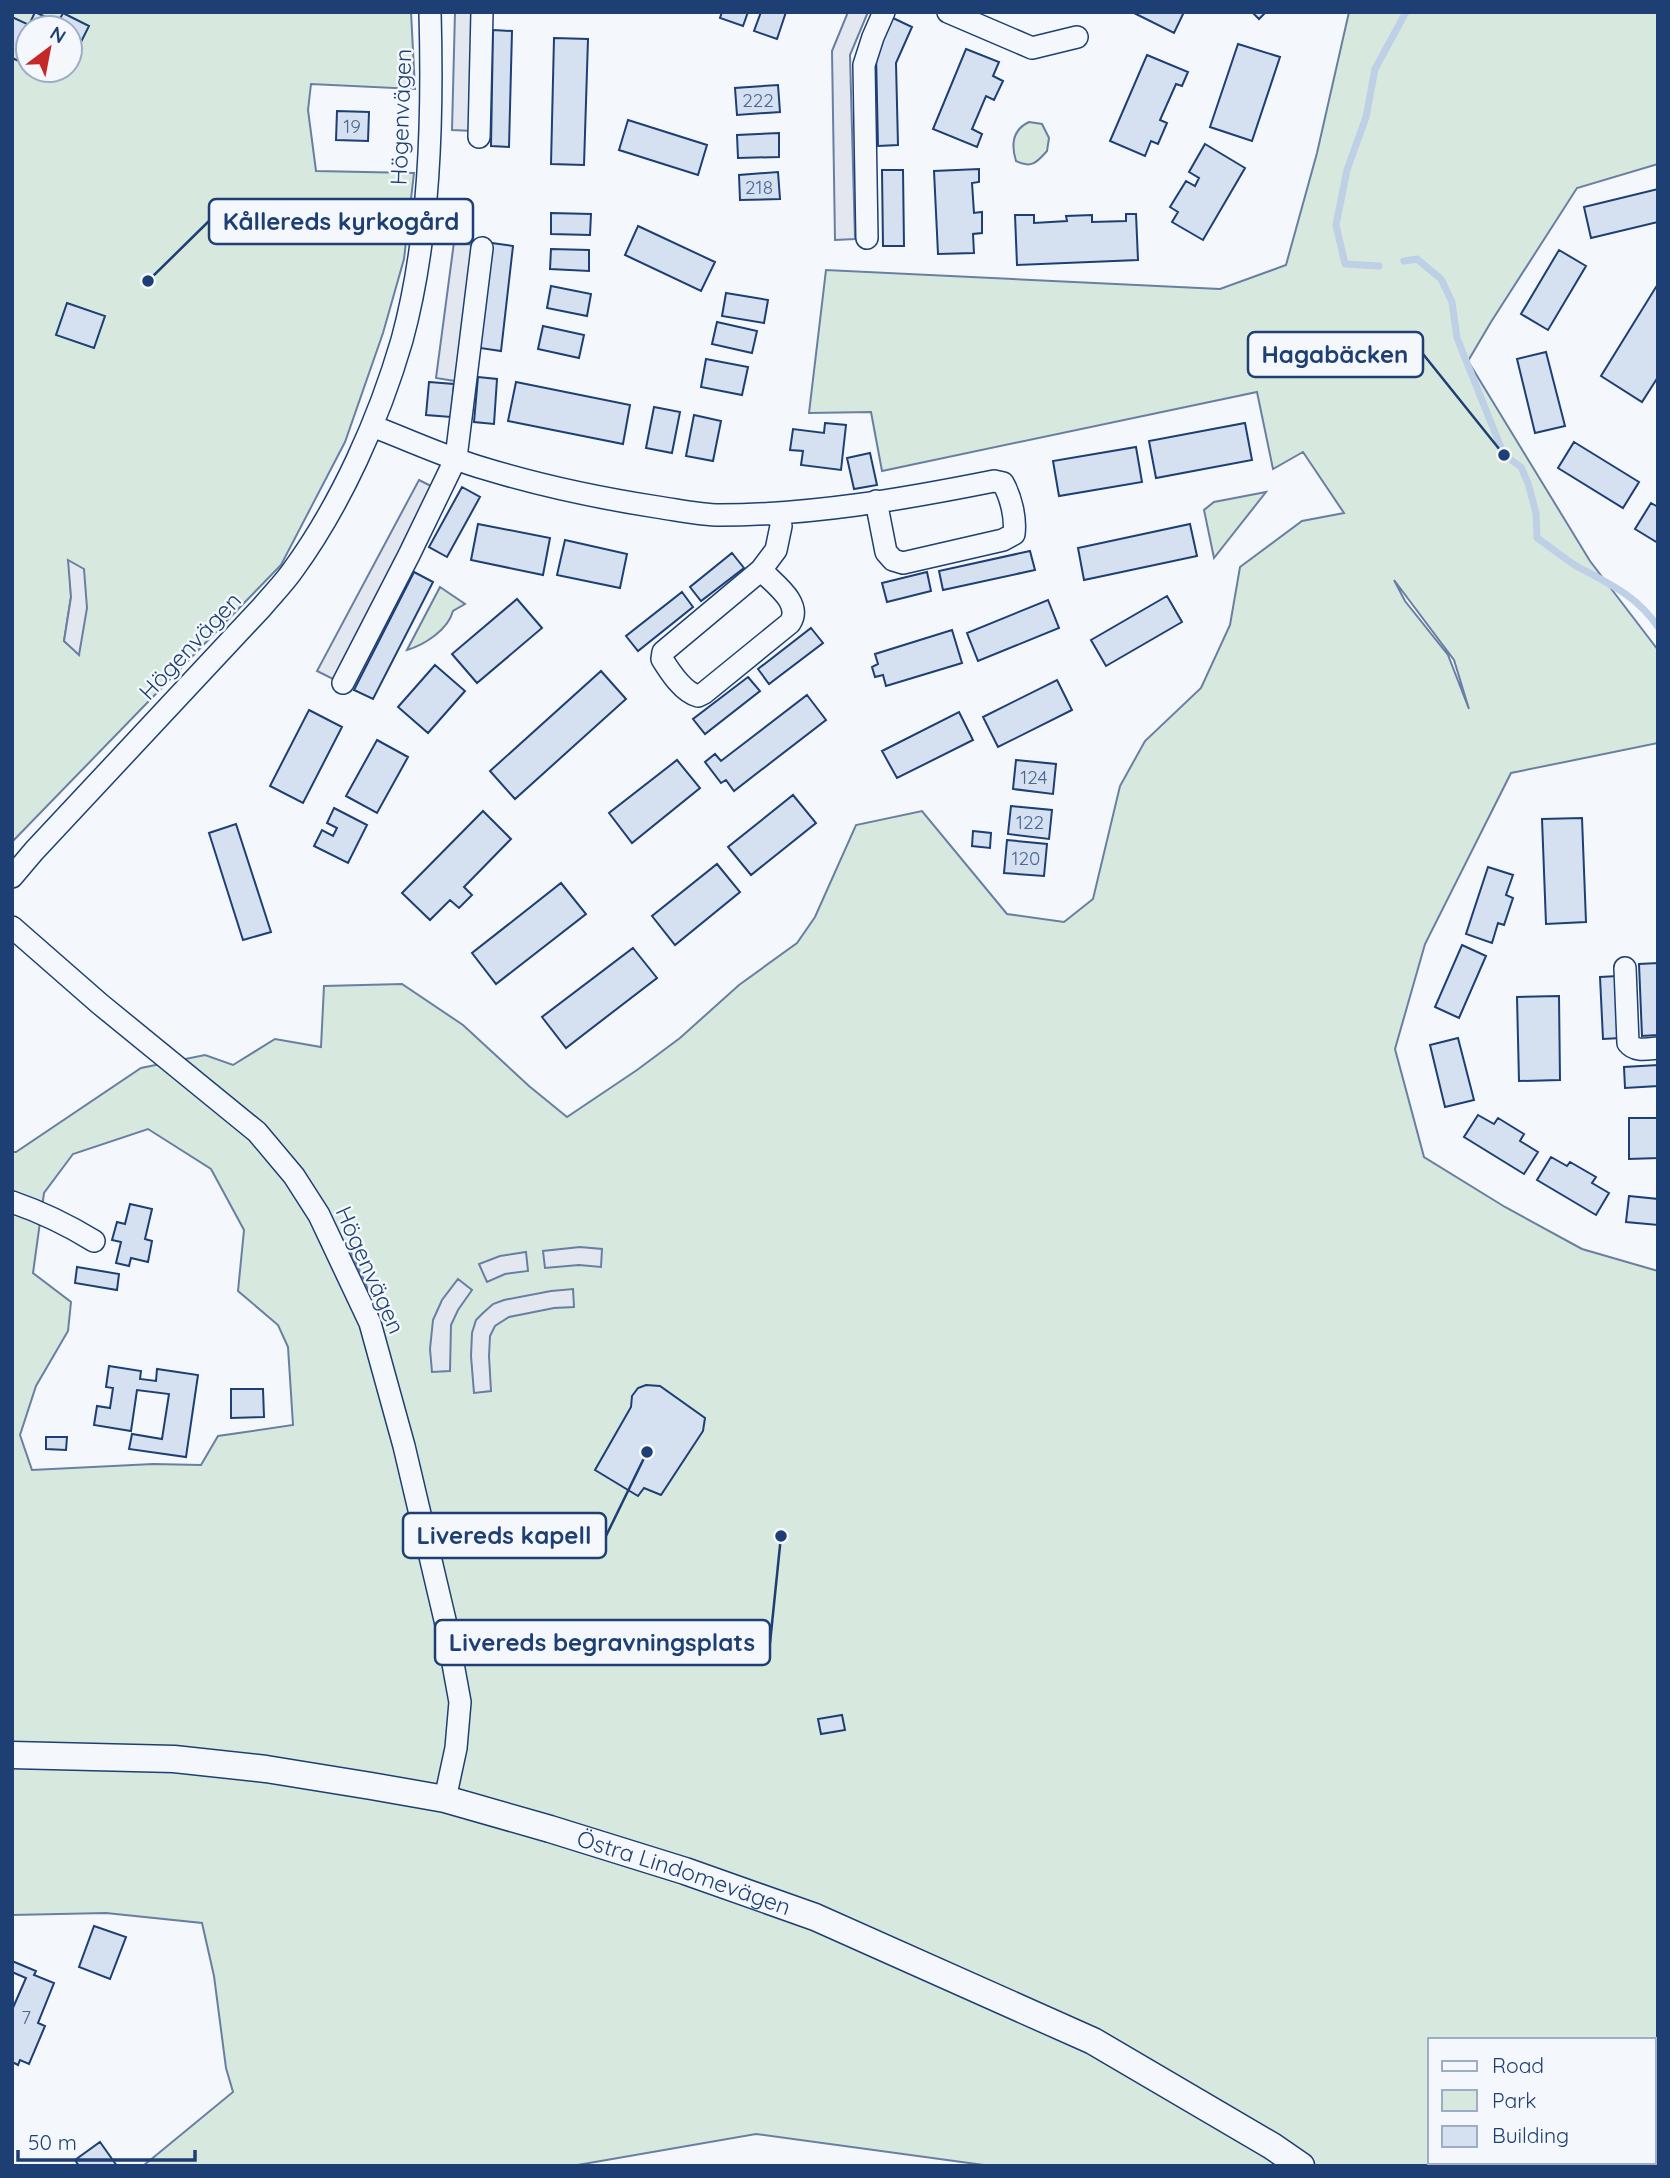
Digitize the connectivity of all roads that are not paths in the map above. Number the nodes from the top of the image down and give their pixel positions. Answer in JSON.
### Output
{"nodes":[{"id":1,"x":430,"y":12,"type":"edge"},
{"id":2,"x":482,"y":12,"type":"edge"},
{"id":3,"x":884,"y":12,"type":"edge"},
{"id":4,"x":948,"y":12,"type":"edge"},
{"id":5,"x":1077,"y":37,"type":"dead end"},
{"id":6,"x":478,"y":137,"type":"dead end"},
{"id":7,"x":867,"y":237,"type":"dead end"},
{"id":8,"x":482,"y":248,"type":"dead end"},
{"id":9,"x":372,"y":426,"type":"junction"},
{"id":10,"x":456,"y":458,"type":"junction"},
{"id":11,"x":876,"y":501,"type":"junction"},
{"id":12,"x":779,"y":513,"type":"junction"},
{"id":13,"x":761,"y":570,"type":"junction"},
{"id":14,"x":342,"y":683,"type":"dead end"},
{"id":15,"x":12,"y":877,"type":"edge"},
{"id":16,"x":12,"y":927,"type":"edge"},
{"id":17,"x":1625,"y":968,"type":"dead end"},
{"id":18,"x":1658,"y":1048,"type":"edge"},
{"id":19,"x":12,"y":1202,"type":"edge"},
{"id":20,"x":94,"y":1241,"type":"dead end"},
{"id":21,"x":12,"y":1755,"type":"edge"},
{"id":22,"x":445,"y":1799,"type":"junction"},
{"id":23,"x":1301,"y":2166,"type":"edge"}],
"edges":[{"from":1,"to":9,"type":"street","name":"Högenvägen"},
{"from":2,"to":6,"type":"street"},
{"from":3,"to":7,"type":"street"},
{"from":4,"to":5,"type":"street"},
{"from":8,"to":10,"type":"street"},
{"from":9,"to":10,"type":"street"},
{"from":9,"to":15,"type":"street","name":"Högenvägen"},
{"from":10,"to":12,"type":"street"},
{"from":10,"to":14,"type":"street"},
{"from":11,"to":11,"type":"street"},
{"from":11,"to":12,"type":"street"},
{"from":12,"to":13,"type":"street"},
{"from":13,"to":13,"type":"street"},
{"from":16,"to":22,"type":"street","name":"Högenvägen"},
{"from":17,"to":18,"type":"street"},
{"from":19,"to":20,"type":"street"},
{"from":21,"to":22,"type":"street","name":"Östra Lindomevägen"},
{"from":22,"to":23,"type":"street","name":"Östra Lindomevägen"}]}
